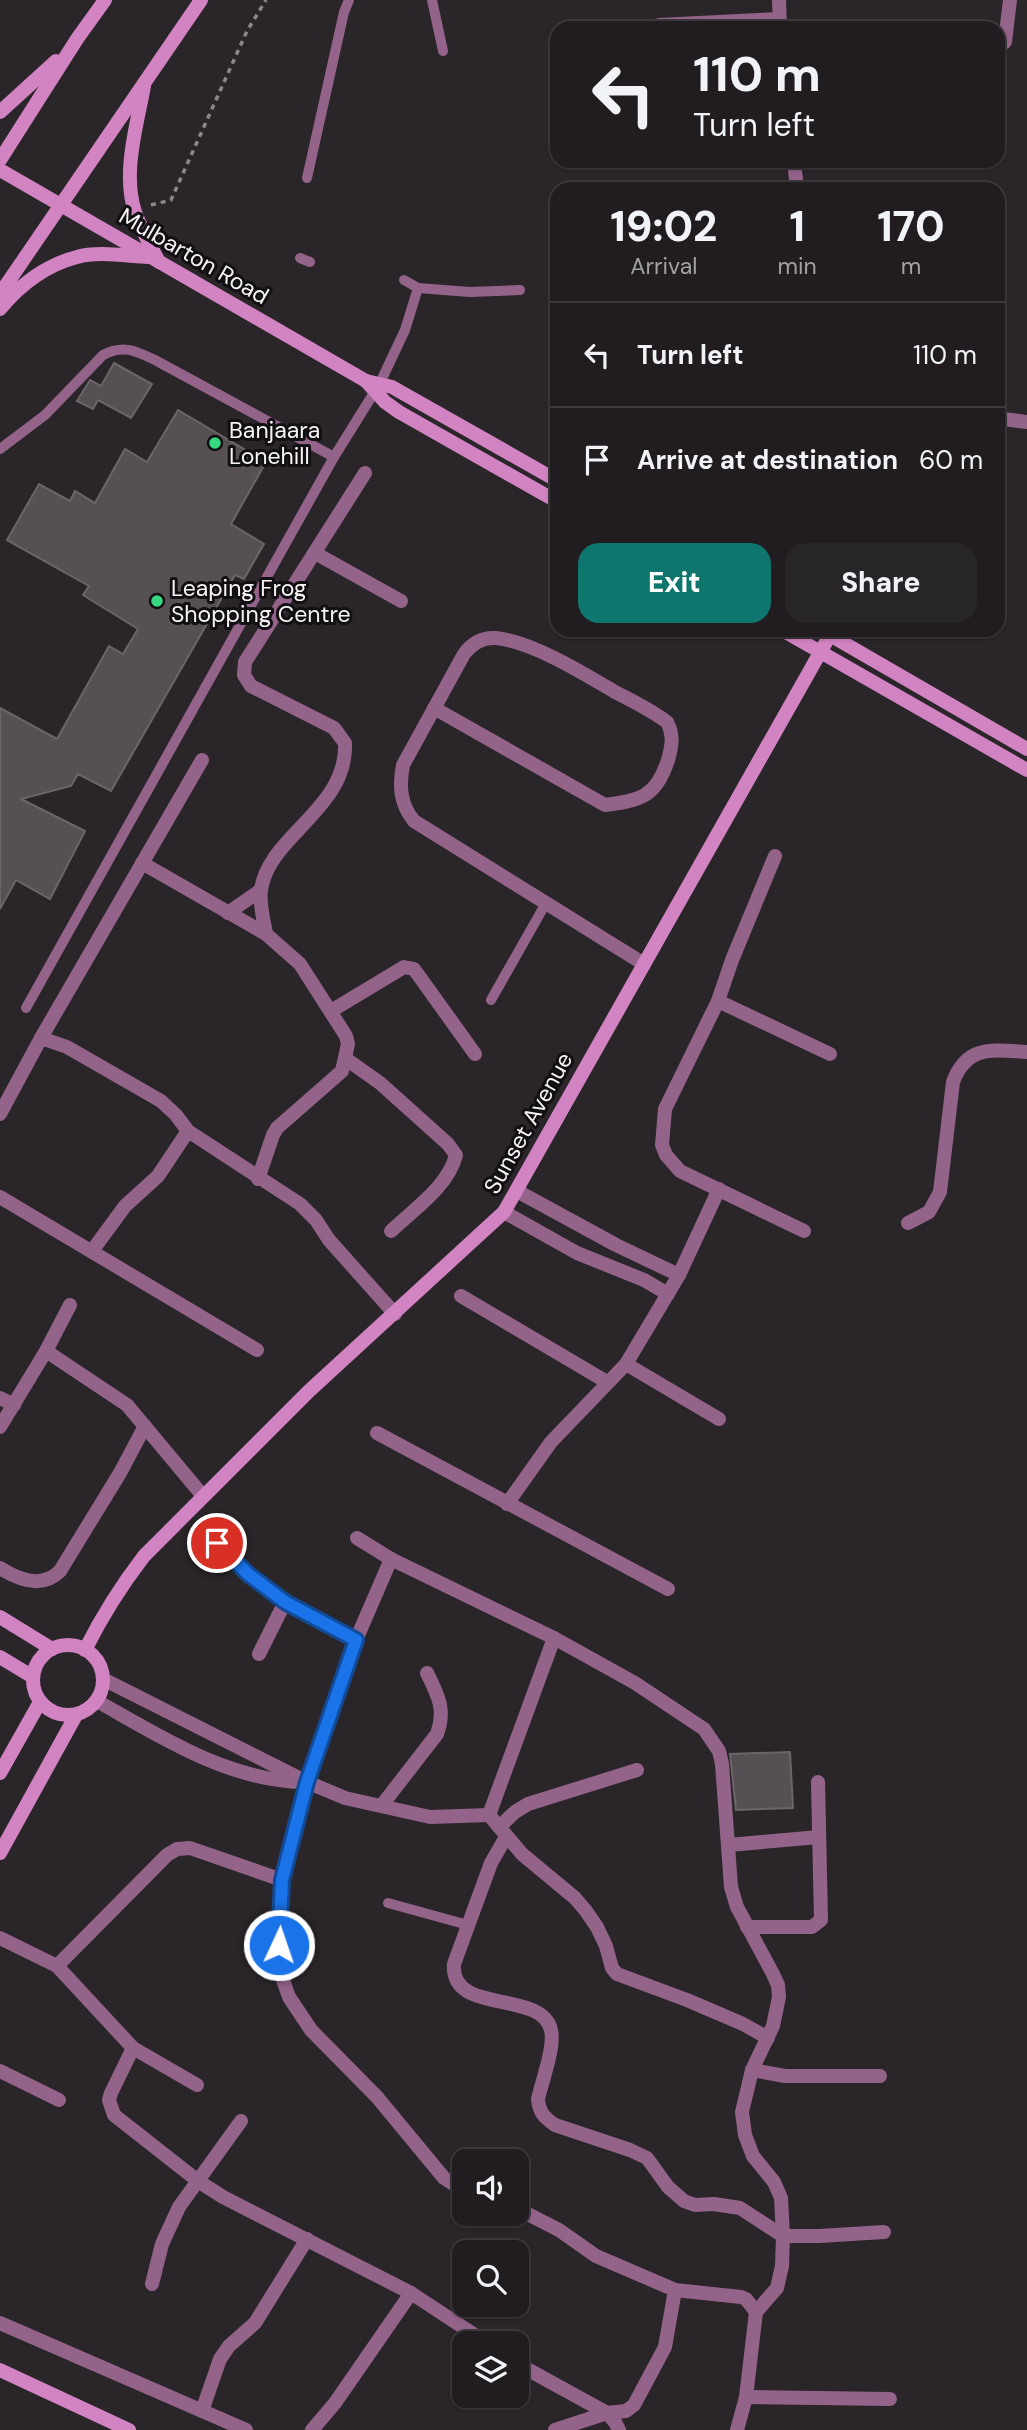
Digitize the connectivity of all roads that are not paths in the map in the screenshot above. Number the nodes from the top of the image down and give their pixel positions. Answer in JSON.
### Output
{"nodes":[{"id":1,"x":106,"y":0,"type":"edge"},
{"id":2,"x":201,"y":0,"type":"edge"},
{"id":3,"x":349,"y":0,"type":"edge"},
{"id":4,"x":432,"y":0,"type":"edge"},
{"id":5,"x":779,"y":0,"type":"edge"},
{"id":6,"x":1010,"y":0,"type":"edge"},
{"id":7,"x":780,"y":21,"type":"edge"},
{"id":8,"x":77,"y":39,"type":"junction"},
{"id":9,"x":1005,"y":42,"type":"dead end"},
{"id":10,"x":443,"y":51,"type":"dead end"},
{"id":11,"x":144,"y":81,"type":"junction"},
{"id":12,"x":0,"y":112,"type":"edge"},
{"id":13,"x":0,"y":160,"type":"edge"},
{"id":14,"x":0,"y":170,"type":"edge"},
{"id":15,"x":307,"y":178,"type":"dead end"},
{"id":16,"x":60,"y":205,"type":"junction"},
{"id":17,"x":154,"y":260,"type":"junction"},
{"id":18,"x":404,"y":280,"type":"dead end"},
{"id":19,"x":418,"y":288,"type":"junction"},
{"id":20,"x":520,"y":290,"type":"dead end"},
{"id":21,"x":0,"y":293,"type":"edge"},
{"id":22,"x":0,"y":309,"type":"edge"},
{"id":23,"x":374,"y":385,"type":"junction"},
{"id":24,"x":1005,"y":419,"type":"edge"},
{"id":25,"x":1027,"y":422,"type":"edge"},
{"id":26,"x":0,"y":449,"type":"edge"},
{"id":27,"x":334,"y":457,"type":"junction"},
{"id":28,"x":365,"y":473,"type":"dead end"},
{"id":29,"x":550,"y":477,"type":"edge"},
{"id":30,"x":550,"y":498,"type":"edge"},
{"id":31,"x":316,"y":553,"type":"junction"},
{"id":32,"x":401,"y":601,"type":"dead end"},
{"id":33,"x":794,"y":637,"type":"edge"},
{"id":34,"x":824,"y":637,"type":"edge"},
{"id":35,"x":835,"y":637,"type":"edge"},
{"id":36,"x":820,"y":652,"type":"junction"},
{"id":37,"x":434,"y":708,"type":"junction"},
{"id":38,"x":1027,"y":750,"type":"edge"},
{"id":39,"x":202,"y":760,"type":"dead end"},
{"id":40,"x":1027,"y":770,"type":"edge"},
{"id":41,"x":775,"y":856,"type":"dead end"},
{"id":42,"x":142,"y":863,"type":"junction"},
{"id":43,"x":261,"y":890,"type":"junction"},
{"id":44,"x":546,"y":903,"type":"junction"},
{"id":45,"x":228,"y":913,"type":"junction"},
{"id":46,"x":266,"y":934,"type":"junction"},
{"id":47,"x":644,"y":964,"type":"junction"},
{"id":48,"x":491,"y":1000,"type":"dead end"},
{"id":49,"x":718,"y":1001,"type":"junction"},
{"id":50,"x":26,"y":1008,"type":"dead end"},
{"id":51,"x":331,"y":1011,"type":"junction"},
{"id":52,"x":41,"y":1038,"type":"junction"},
{"id":53,"x":1027,"y":1052,"type":"edge"},
{"id":54,"x":475,"y":1054,"type":"dead end"},
{"id":55,"x":830,"y":1054,"type":"dead end"},
{"id":56,"x":346,"y":1059,"type":"junction"},
{"id":57,"x":0,"y":1114,"type":"edge"},
{"id":58,"x":188,"y":1131,"type":"junction"},
{"id":59,"x":258,"y":1179,"type":"junction"},
{"id":60,"x":719,"y":1189,"type":"junction"},
{"id":61,"x":517,"y":1191,"type":"junction"},
{"id":62,"x":0,"y":1197,"type":"edge"},
{"id":63,"x":504,"y":1212,"type":"junction"},
{"id":64,"x":908,"y":1223,"type":"dead end"},
{"id":65,"x":391,"y":1231,"type":"dead end"},
{"id":66,"x":804,"y":1231,"type":"dead end"},
{"id":67,"x":92,"y":1251,"type":"junction"},
{"id":68,"x":679,"y":1275,"type":"junction"},
{"id":69,"x":668,"y":1294,"type":"junction"},
{"id":70,"x":461,"y":1296,"type":"dead end"},
{"id":71,"x":70,"y":1305,"type":"dead end"},
{"id":72,"x":395,"y":1314,"type":"junction"},
{"id":73,"x":257,"y":1350,"type":"dead end"},
{"id":74,"x":46,"y":1351,"type":"junction"},
{"id":75,"x":626,"y":1364,"type":"junction"},
{"id":76,"x":607,"y":1382,"type":"junction"},
{"id":77,"x":0,"y":1398,"type":"edge"},
{"id":78,"x":14,"y":1405,"type":"junction"},
{"id":79,"x":719,"y":1419,"type":"dead end"},
{"id":80,"x":145,"y":1426,"type":"junction"},
{"id":81,"x":0,"y":1427,"type":"edge"},
{"id":82,"x":377,"y":1433,"type":"dead end"},
{"id":83,"x":203,"y":1496,"type":"junction"},
{"id":84,"x":507,"y":1504,"type":"junction"},
{"id":85,"x":357,"y":1538,"type":"dead end"},
{"id":86,"x":217,"y":1543,"type":"dead end"},
{"id":87,"x":391,"y":1559,"type":"junction"},
{"id":88,"x":0,"y":1568,"type":"edge"},
{"id":89,"x":668,"y":1589,"type":"dead end"},
{"id":90,"x":285,"y":1602,"type":"junction"},
{"id":91,"x":0,"y":1617,"type":"edge"},
{"id":92,"x":554,"y":1638,"type":"junction"},
{"id":93,"x":356,"y":1640,"type":"junction"},
{"id":94,"x":52,"y":1649,"type":"junction"},
{"id":95,"x":85,"y":1650,"type":"junction"},
{"id":96,"x":259,"y":1654,"type":"dead end"},
{"id":97,"x":0,"y":1657,"type":"edge"},
{"id":98,"x":426,"y":1673,"type":"dead end"},
{"id":99,"x":33,"y":1677,"type":"junction"},
{"id":100,"x":103,"y":1679,"type":"junction"},
{"id":101,"x":97,"y":1701,"type":"junction"},
{"id":102,"x":40,"y":1702,"type":"junction"},
{"id":103,"x":76,"y":1715,"type":"junction"},
{"id":104,"x":636,"y":1770,"type":"dead end"},
{"id":105,"x":0,"y":1773,"type":"edge"},
{"id":106,"x":307,"y":1782,"type":"junction"},
{"id":107,"x":818,"y":1782,"type":"dead end"},
{"id":108,"x":382,"y":1805,"type":"junction"},
{"id":109,"x":489,"y":1815,"type":"junction"},
{"id":110,"x":503,"y":1832,"type":"junction"},
{"id":111,"x":819,"y":1837,"type":"junction"},
{"id":112,"x":729,"y":1845,"type":"junction"},
{"id":113,"x":0,"y":1853,"type":"edge"},
{"id":114,"x":282,"y":1880,"type":"junction"},
{"id":115,"x":388,"y":1903,"type":"dead end"},
{"id":116,"x":468,"y":1925,"type":"junction"},
{"id":117,"x":747,"y":1927,"type":"junction"},
{"id":118,"x":0,"y":1938,"type":"edge"},
{"id":119,"x":57,"y":1966,"type":"junction"},
{"id":120,"x":768,"y":2038,"type":"junction"},
{"id":121,"x":133,"y":2048,"type":"junction"},
{"id":122,"x":752,"y":2070,"type":"junction"},
{"id":123,"x":0,"y":2071,"type":"edge"},
{"id":124,"x":880,"y":2076,"type":"dead end"},
{"id":125,"x":197,"y":2085,"type":"dead end"},
{"id":126,"x":59,"y":2100,"type":"dead end"},
{"id":127,"x":241,"y":2121,"type":"dead end"},
{"id":128,"x":198,"y":2181,"type":"junction"},
{"id":129,"x":452,"y":2183,"type":"edge"},
{"id":130,"x":529,"y":2215,"type":"edge"},
{"id":131,"x":884,"y":2232,"type":"dead end"},
{"id":132,"x":783,"y":2236,"type":"junction"},
{"id":133,"x":307,"y":2239,"type":"junction"},
{"id":134,"x":152,"y":2284,"type":"dead end"},
{"id":135,"x":675,"y":2290,"type":"junction"},
{"id":136,"x":411,"y":2293,"type":"junction"},
{"id":137,"x":756,"y":2312,"type":"junction"},
{"id":138,"x":0,"y":2323,"type":"edge"},
{"id":139,"x":469,"y":2331,"type":"edge"},
{"id":140,"x":529,"y":2369,"type":"edge"},
{"id":141,"x":0,"y":2370,"type":"edge"},
{"id":142,"x":746,"y":2397,"type":"junction"},
{"id":143,"x":890,"y":2399,"type":"dead end"},
{"id":144,"x":202,"y":2411,"type":"junction"},
{"id":145,"x":607,"y":2413,"type":"junction"},
{"id":146,"x":129,"y":2430,"type":"edge"},
{"id":147,"x":246,"y":2430,"type":"edge"},
{"id":148,"x":312,"y":2430,"type":"edge"},
{"id":149,"x":555,"y":2430,"type":"edge"},
{"id":150,"x":620,"y":2430,"type":"edge"},
{"id":151,"x":737,"y":2430,"type":"edge"}],
"edges":[{"from":1,"to":8,"type":"street"},
{"from":2,"to":11,"type":"street"},
{"from":3,"to":15,"type":"lane"},
{"from":4,"to":10,"type":"lane"},
{"from":5,"to":7,"type":"street"},
{"from":6,"to":9,"type":"street"},
{"from":8,"to":12,"type":"street"},
{"from":8,"to":13,"type":"street"},
{"from":11,"to":16,"type":"street"},
{"from":11,"to":17,"type":"street"},
{"from":14,"to":16,"type":"street","name":"Mulbarton Road"},
{"from":16,"to":17,"type":"street","name":"Mulbarton Road"},
{"from":16,"to":21,"type":"street"},
{"from":17,"to":22,"type":"street"},
{"from":17,"to":23,"type":"street","name":"Mulbarton Road"},
{"from":18,"to":19,"type":"lane"},
{"from":19,"to":20,"type":"lane"},
{"from":19,"to":23,"type":"lane"},
{"from":23,"to":27,"type":"lane"},
{"from":23,"to":29,"type":"street","name":"Mulbarton Road"},
{"from":23,"to":30,"type":"street","name":"Mulbarton Road"},
{"from":24,"to":25,"type":"street"},
{"from":26,"to":27,"type":"lane"},
{"from":27,"to":50,"type":"lane"},
{"from":28,"to":31,"type":"street"},
{"from":31,"to":32,"type":"street"},
{"from":31,"to":43,"type":"street"},
{"from":33,"to":36,"type":"street"},
{"from":34,"to":36,"type":"street","name":"Sunset Avenue"},
{"from":35,"to":38,"type":"street"},
{"from":36,"to":40,"type":"street"},
{"from":36,"to":47,"type":"street","name":"Sunset Avenue"},
{"from":37,"to":37,"type":"street"},
{"from":37,"to":44,"type":"street"},
{"from":39,"to":42,"type":"street"},
{"from":41,"to":49,"type":"street"},
{"from":42,"to":45,"type":"street"},
{"from":42,"to":52,"type":"street"},
{"from":43,"to":45,"type":"street"},
{"from":43,"to":46,"type":"street"},
{"from":44,"to":47,"type":"street"},
{"from":44,"to":48,"type":"lane"},
{"from":45,"to":46,"type":"street"},
{"from":46,"to":51,"type":"street"},
{"from":47,"to":61,"type":"street","name":"Sunset Avenue"},
{"from":49,"to":55,"type":"street"},
{"from":49,"to":60,"type":"street"},
{"from":51,"to":54,"type":"street"},
{"from":51,"to":56,"type":"street"},
{"from":52,"to":57,"type":"street"},
{"from":52,"to":58,"type":"street"},
{"from":53,"to":64,"type":"street"},
{"from":56,"to":59,"type":"street"},
{"from":56,"to":65,"type":"street"},
{"from":58,"to":59,"type":"street"},
{"from":58,"to":67,"type":"street"},
{"from":59,"to":72,"type":"street"},
{"from":60,"to":66,"type":"street"},
{"from":60,"to":68,"type":"street"},
{"from":61,"to":63,"type":"street","name":"Sunset Avenue"},
{"from":61,"to":68,"type":"street"},
{"from":62,"to":67,"type":"street"},
{"from":63,"to":69,"type":"street"},
{"from":63,"to":72,"type":"street","name":"Sunset Avenue"},
{"from":67,"to":73,"type":"street"},
{"from":68,"to":69,"type":"street"},
{"from":69,"to":75,"type":"street"},
{"from":70,"to":76,"type":"street"},
{"from":71,"to":74,"type":"street"},
{"from":72,"to":83,"type":"street","name":"Sunset Avenue"},
{"from":74,"to":78,"type":"street"},
{"from":74,"to":80,"type":"street"},
{"from":75,"to":76,"type":"street"},
{"from":75,"to":79,"type":"street"},
{"from":76,"to":84,"type":"street"},
{"from":77,"to":78,"type":"street"},
{"from":78,"to":81,"type":"street"},
{"from":80,"to":83,"type":"street"},
{"from":80,"to":88,"type":"street"},
{"from":82,"to":84,"type":"street"},
{"from":83,"to":95,"type":"street","name":"Sunset Avenue"},
{"from":84,"to":89,"type":"street"},
{"from":85,"to":87,"type":"street"},
{"from":86,"to":90,"type":"street"},
{"from":87,"to":92,"type":"street"},
{"from":87,"to":93,"type":"street"},
{"from":90,"to":93,"type":"street"},
{"from":90,"to":96,"type":"street"},
{"from":91,"to":94,"type":"street"},
{"from":92,"to":109,"type":"street"},
{"from":92,"to":112,"type":"street"},
{"from":93,"to":106,"type":"street"},
{"from":94,"to":95,"type":"street"},
{"from":94,"to":99,"type":"street"},
{"from":95,"to":100,"type":"street"},
{"from":97,"to":99,"type":"street"},
{"from":98,"to":108,"type":"street"},
{"from":99,"to":102,"type":"street"},
{"from":100,"to":101,"type":"street"},
{"from":100,"to":106,"type":"street"},
{"from":101,"to":103,"type":"street"},
{"from":101,"to":106,"type":"street"},
{"from":102,"to":103,"type":"street"},
{"from":102,"to":105,"type":"street"},
{"from":103,"to":113,"type":"street"},
{"from":104,"to":110,"type":"street"},
{"from":106,"to":108,"type":"street"},
{"from":106,"to":114,"type":"street"},
{"from":107,"to":111,"type":"street"},
{"from":108,"to":109,"type":"street"},
{"from":109,"to":110,"type":"street"},
{"from":110,"to":116,"type":"street"},
{"from":110,"to":120,"type":"street"},
{"from":111,"to":112,"type":"street"},
{"from":111,"to":117,"type":"street"},
{"from":112,"to":117,"type":"street"},
{"from":114,"to":119,"type":"street"},
{"from":114,"to":129,"type":"street"},
{"from":115,"to":116,"type":"lane"},
{"from":116,"to":132,"type":"street"},
{"from":117,"to":120,"type":"street"},
{"from":118,"to":119,"type":"street"},
{"from":119,"to":121,"type":"street"},
{"from":120,"to":122,"type":"street"},
{"from":121,"to":125,"type":"street"},
{"from":121,"to":128,"type":"street"},
{"from":122,"to":124,"type":"street"},
{"from":122,"to":132,"type":"street"},
{"from":123,"to":126,"type":"street"},
{"from":127,"to":128,"type":"street"},
{"from":128,"to":133,"type":"street"},
{"from":128,"to":134,"type":"street"},
{"from":130,"to":135,"type":"street"},
{"from":131,"to":132,"type":"street"},
{"from":132,"to":137,"type":"street"},
{"from":133,"to":136,"type":"street"},
{"from":133,"to":144,"type":"street"},
{"from":135,"to":137,"type":"street"},
{"from":135,"to":145,"type":"street"},
{"from":136,"to":139,"type":"street"},
{"from":136,"to":148,"type":"street"},
{"from":137,"to":142,"type":"street"},
{"from":138,"to":144,"type":"street"},
{"from":140,"to":145,"type":"street"},
{"from":141,"to":146,"type":"street"},
{"from":142,"to":143,"type":"street"},
{"from":142,"to":151,"type":"street"},
{"from":144,"to":147,"type":"street"},
{"from":145,"to":149,"type":"street"},
{"from":145,"to":150,"type":"street"}]}
